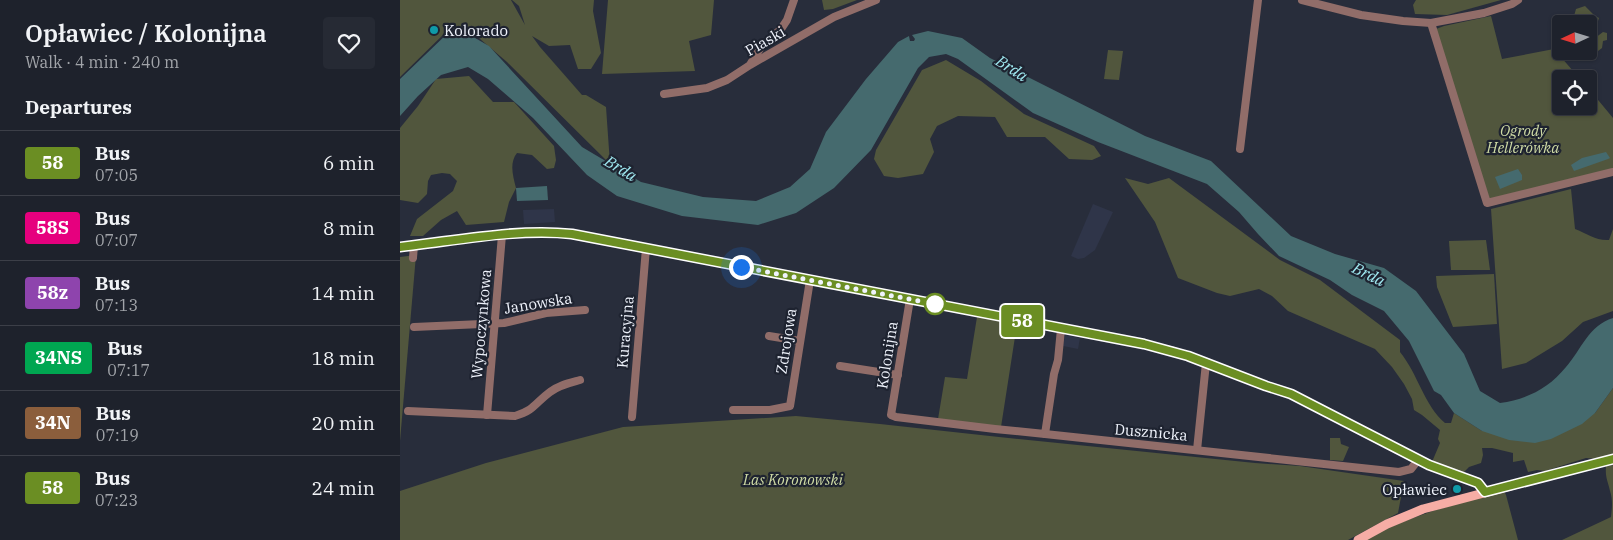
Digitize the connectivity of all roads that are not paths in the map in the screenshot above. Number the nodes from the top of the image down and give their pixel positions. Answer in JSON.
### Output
{"nodes":[{"id":1,"x":794,"y":0,"type":"edge"},
{"id":2,"x":876,"y":0,"type":"edge"},
{"id":3,"x":1258,"y":0,"type":"edge"},
{"id":4,"x":1302,"y":0,"type":"edge"},
{"id":5,"x":1518,"y":0,"type":"edge"},
{"id":6,"x":1431,"y":23,"type":"junction"},
{"id":7,"x":750,"y":65,"type":"junction"},
{"id":8,"x":664,"y":94,"type":"dead end"},
{"id":9,"x":1240,"y":149,"type":"dead end"},
{"id":10,"x":1613,"y":172,"type":"edge"},
{"id":11,"x":502,"y":236,"type":"junction"},
{"id":12,"x":414,"y":246,"type":"junction"},
{"id":13,"x":400,"y":247,"type":"edge"},
{"id":14,"x":646,"y":248,"type":"junction"},
{"id":15,"x":413,"y":258,"type":"dead end"},
{"id":16,"x":810,"y":280,"type":"junction"},
{"id":17,"x":910,"y":299,"type":"junction"},
{"id":18,"x":585,"y":310,"type":"dead end"},
{"id":19,"x":496,"y":323,"type":"junction"},
{"id":20,"x":414,"y":327,"type":"dead end"},
{"id":21,"x":1062,"y":329,"type":"junction"},
{"id":22,"x":769,"y":336,"type":"dead end"},
{"id":23,"x":800,"y":341,"type":"junction"},
{"id":24,"x":1206,"y":363,"type":"junction"},
{"id":25,"x":840,"y":366,"type":"dead end"},
{"id":26,"x":898,"y":374,"type":"junction"},
{"id":27,"x":580,"y":380,"type":"dead end"},
{"id":28,"x":733,"y":410,"type":"dead end"},
{"id":29,"x":408,"y":411,"type":"dead end"},
{"id":30,"x":487,"y":415,"type":"junction"},
{"id":31,"x":891,"y":416,"type":"joint"},
{"id":32,"x":632,"y":417,"type":"dead end"},
{"id":33,"x":1045,"y":434,"type":"junction"},
{"id":34,"x":1197,"y":450,"type":"junction"},
{"id":35,"x":1613,"y":459,"type":"edge"},
{"id":36,"x":1418,"y":460,"type":"junction"},
{"id":37,"x":1485,"y":492,"type":"junction"},
{"id":38,"x":1358,"y":540,"type":"edge"}],
"edges":[{"from":1,"to":7,"type":"street"},
{"from":2,"to":7,"type":"street","name":"Piaski"},
{"from":3,"to":9,"type":"street"},
{"from":4,"to":6,"type":"street"},
{"from":5,"to":6,"type":"street"},
{"from":6,"to":10,"type":"street"},
{"from":7,"to":8,"type":"street","name":"Piaski"},
{"from":11,"to":12,"type":"street"},
{"from":11,"to":14,"type":"street"},
{"from":11,"to":19,"type":"street","name":"Wypoczynkowa"},
{"from":12,"to":13,"type":"street"},
{"from":12,"to":15,"type":"street"},
{"from":14,"to":16,"type":"street"},
{"from":14,"to":32,"type":"street","name":"Kuracyjna"},
{"from":16,"to":17,"type":"street"},
{"from":16,"to":23,"type":"street","name":"Zdrojowa"},
{"from":17,"to":21,"type":"street"},
{"from":17,"to":26,"type":"street","name":"Kolonijna"},
{"from":18,"to":19,"type":"street","name":"Janowska"},
{"from":19,"to":20,"type":"street","name":"Janowska"},
{"from":19,"to":30,"type":"street","name":"Wypoczynkowa"},
{"from":21,"to":24,"type":"street"},
{"from":21,"to":33,"type":"street"},
{"from":22,"to":23,"type":"street"},
{"from":23,"to":28,"type":"street","name":"Zdrojowa"},
{"from":24,"to":34,"type":"street"},
{"from":24,"to":36,"type":"street"},
{"from":25,"to":26,"type":"street"},
{"from":26,"to":31,"type":"street","name":"Kolonijna"},
{"from":27,"to":30,"type":"street"},
{"from":29,"to":30,"type":"street"},
{"from":31,"to":33,"type":"street","name":"Dusznicka"},
{"from":33,"to":34,"type":"street","name":"Dusznicka"},
{"from":34,"to":36,"type":"street","name":"Dusznicka"},
{"from":35,"to":37,"type":"main road"},
{"from":36,"to":37,"type":"street"},
{"from":37,"to":38,"type":"main road"}]}
